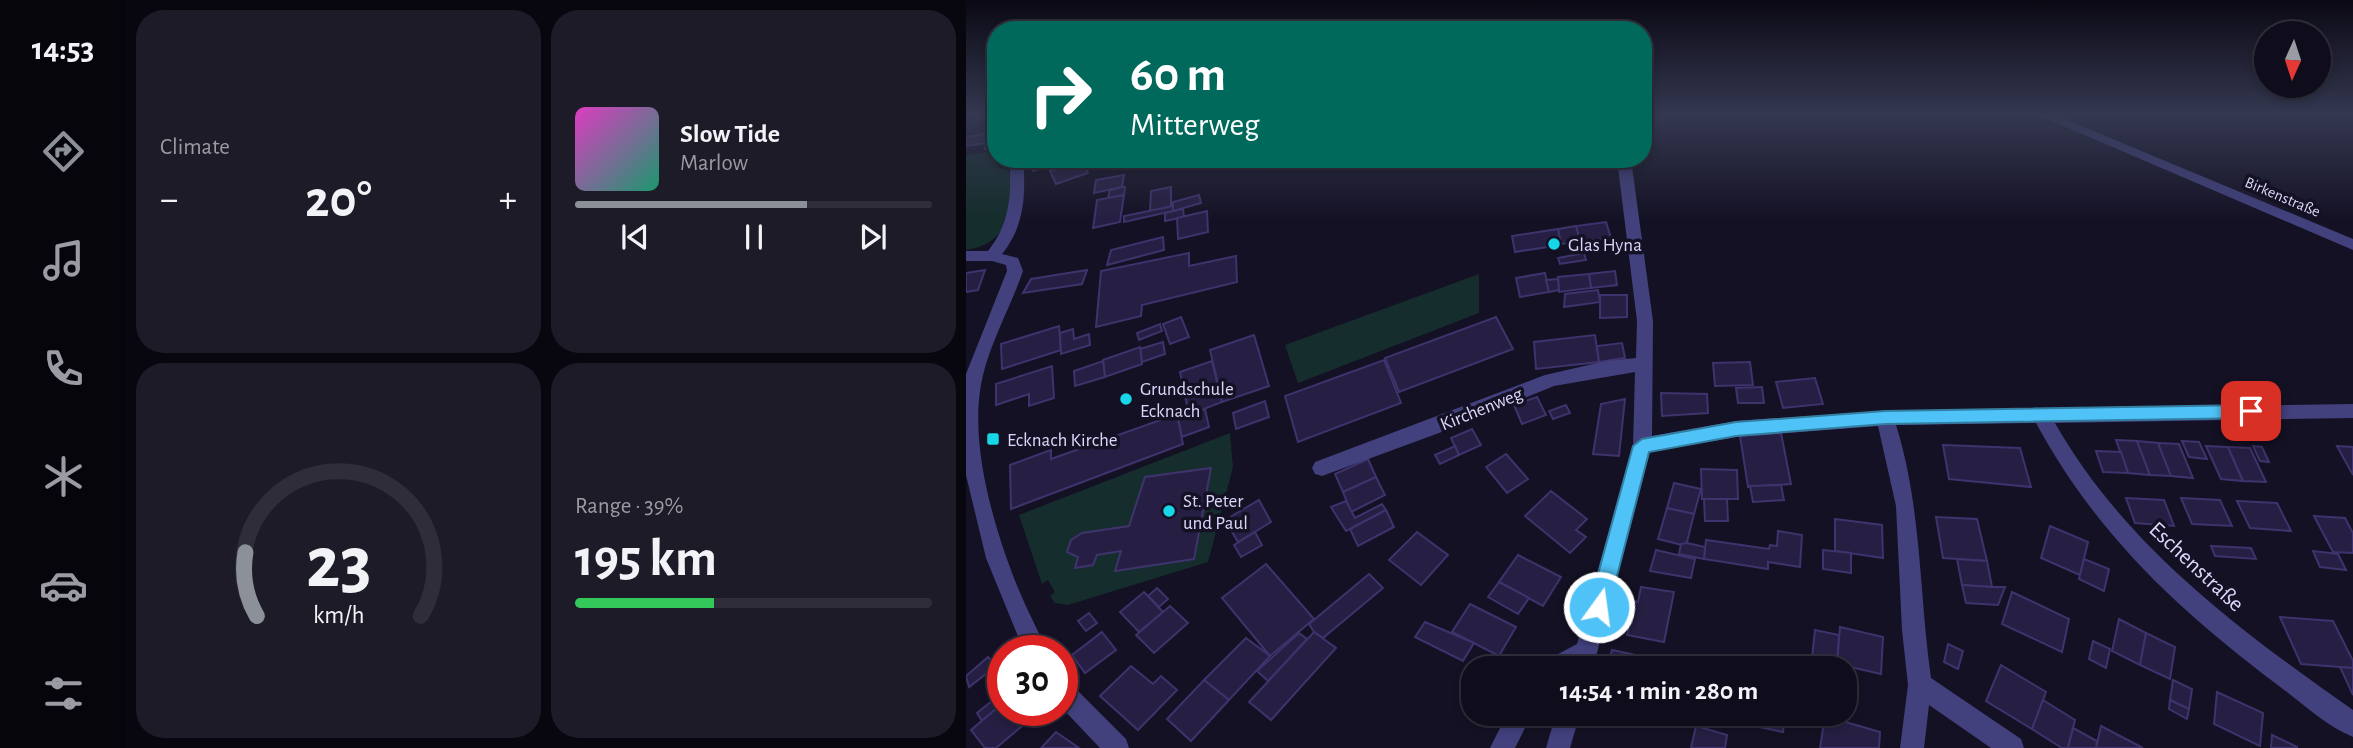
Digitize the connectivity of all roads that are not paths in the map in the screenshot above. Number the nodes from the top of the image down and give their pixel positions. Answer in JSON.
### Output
{"nodes":[{"id":1,"x":2128,"y":150,"type":"edge"},
{"id":2,"x":1017,"y":168,"type":"edge"},
{"id":3,"x":1625,"y":168,"type":"edge"},
{"id":4,"x":2353,"y":244,"type":"edge"},
{"id":5,"x":966,"y":256,"type":"edge"},
{"id":6,"x":992,"y":256,"type":"junction"},
{"id":7,"x":1644,"y":365,"type":"junction"},
{"id":8,"x":2353,"y":411,"type":"edge"},
{"id":9,"x":2040,"y":414,"type":"junction"},
{"id":10,"x":1885,"y":418,"type":"junction"},
{"id":11,"x":1642,"y":446,"type":"junction"},
{"id":12,"x":1322,"y":468,"type":"dead end"},
{"id":13,"x":1029,"y":635,"type":"edge"},
{"id":14,"x":1586,"y":656,"type":"edge"},
{"id":15,"x":1920,"y":685,"type":"junction"},
{"id":16,"x":1078,"y":708,"type":"edge"},
{"id":17,"x":2353,"y":725,"type":"edge"},
{"id":18,"x":1514,"y":726,"type":"edge"},
{"id":19,"x":1564,"y":726,"type":"edge"},
{"id":20,"x":1117,"y":748,"type":"edge"},
{"id":21,"x":1502,"y":748,"type":"edge"},
{"id":22,"x":1558,"y":748,"type":"edge"},
{"id":23,"x":1912,"y":748,"type":"edge"},
{"id":24,"x":2012,"y":748,"type":"edge"}],
"edges":[{"from":1,"to":4,"type":"street","name":"Birkenstraße"},
{"from":2,"to":6,"type":"street"},
{"from":3,"to":7,"type":"street"},
{"from":5,"to":6,"type":"street"},
{"from":6,"to":13,"type":"street"},
{"from":7,"to":11,"type":"street"},
{"from":7,"to":12,"type":"street","name":"Kirchenweg"},
{"from":8,"to":9,"type":"street"},
{"from":9,"to":10,"type":"street"},
{"from":9,"to":17,"type":"street","name":"Eschenstraße"},
{"from":10,"to":11,"type":"street"},
{"from":10,"to":15,"type":"street"},
{"from":11,"to":14,"type":"street"},
{"from":15,"to":23,"type":"street"},
{"from":15,"to":24,"type":"street"},
{"from":16,"to":20,"type":"street"},
{"from":18,"to":21,"type":"street"},
{"from":19,"to":22,"type":"street"}]}
